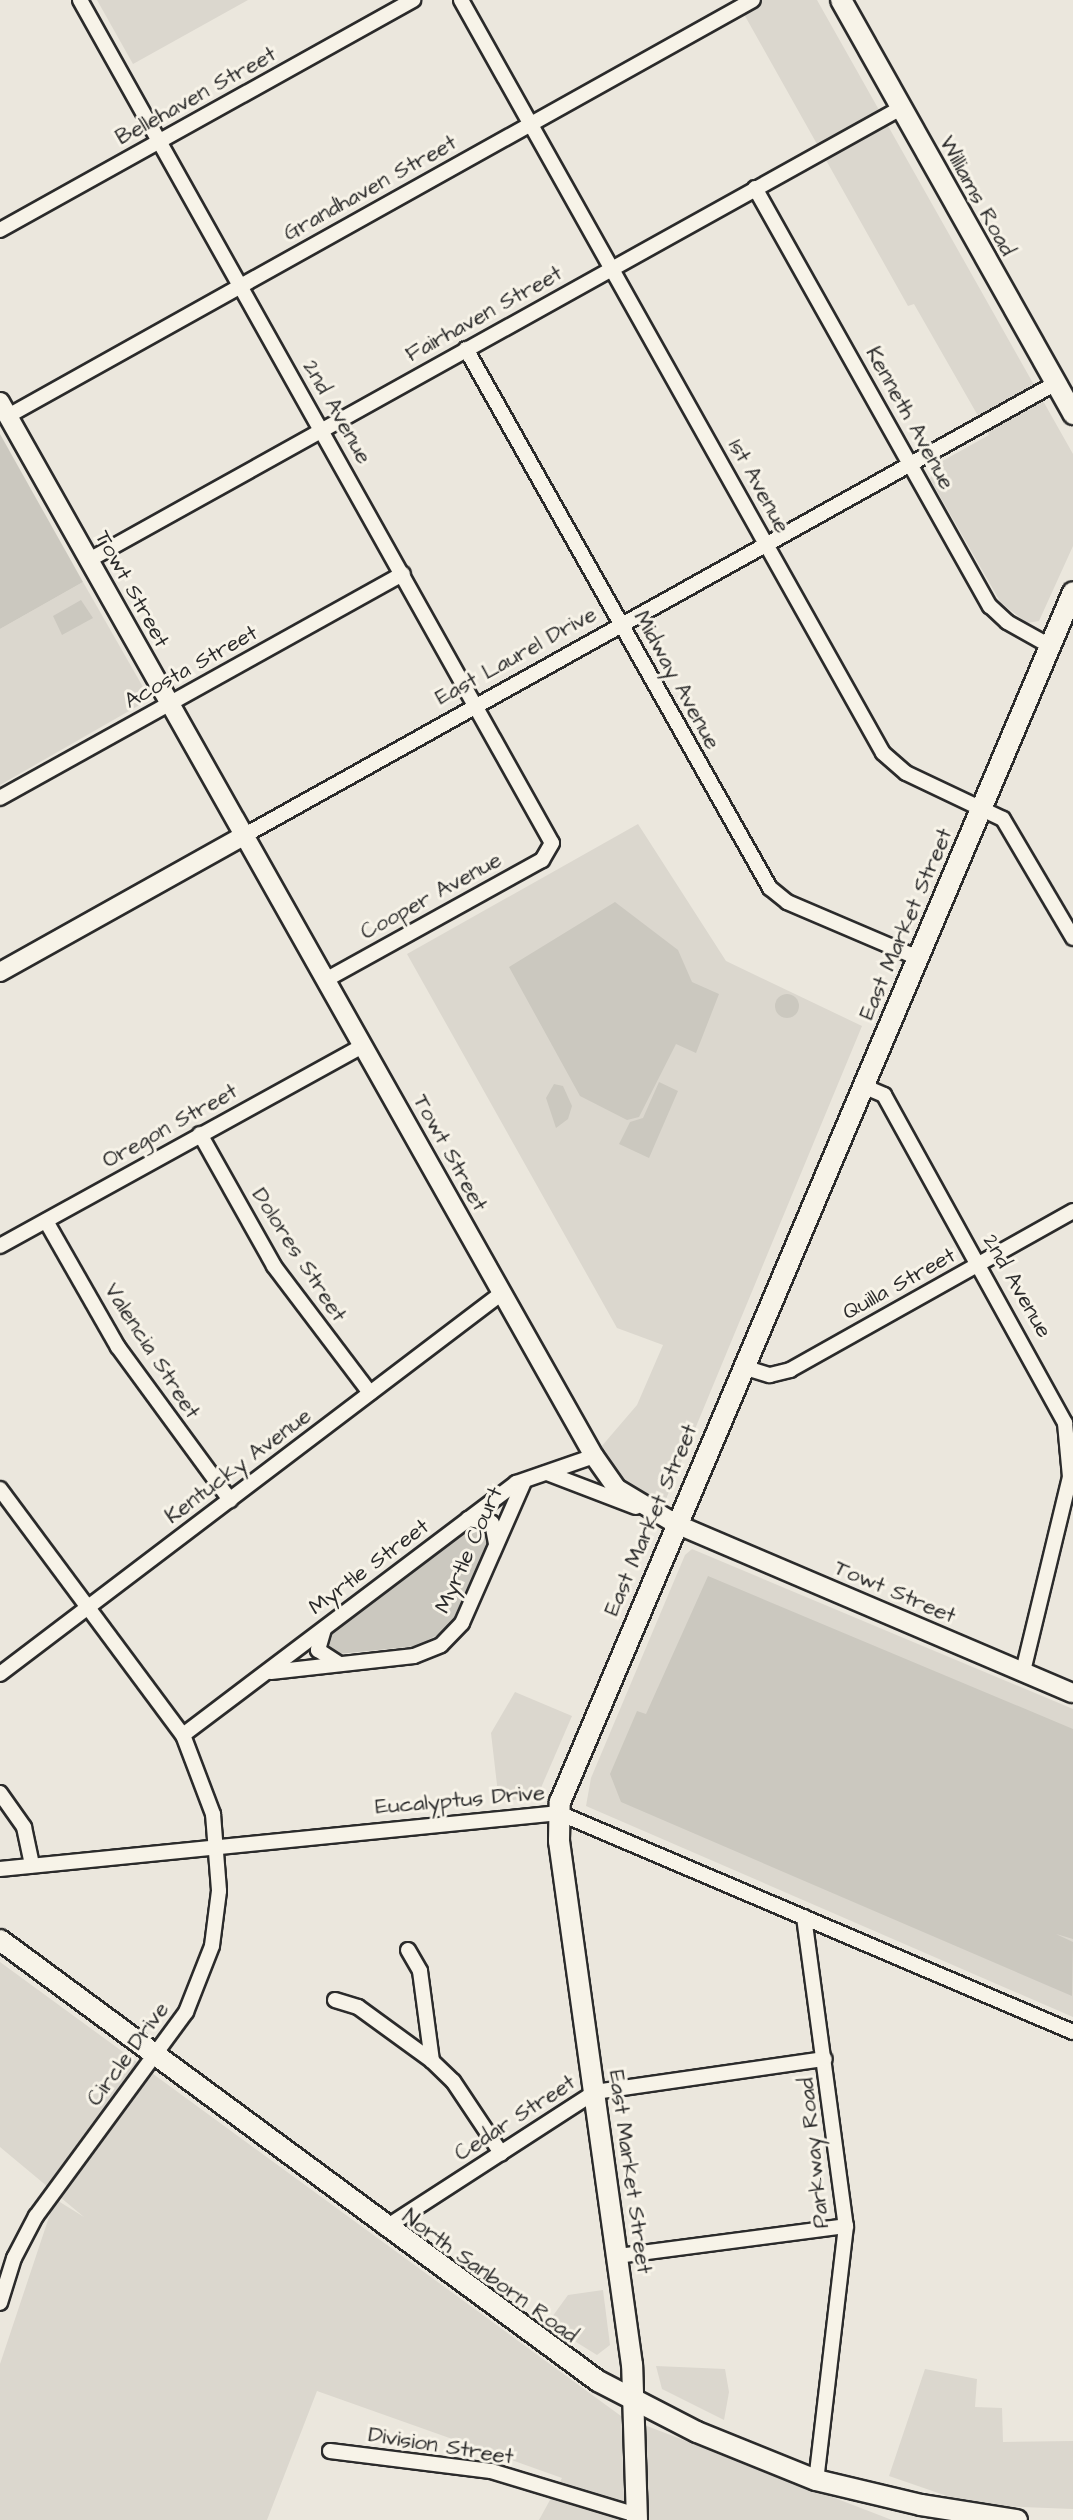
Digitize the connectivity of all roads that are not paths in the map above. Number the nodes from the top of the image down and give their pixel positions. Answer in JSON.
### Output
{"nodes":[{"id":1,"x":80,"y":0,"type":"edge"},
{"id":2,"x":413,"y":0,"type":"edge"},
{"id":3,"x":461,"y":0,"type":"edge"},
{"id":4,"x":753,"y":0,"type":"edge"},
{"id":5,"x":841,"y":0,"type":"edge"},
{"id":6,"x":901,"y":108,"type":"junction"},
{"id":7,"x":531,"y":123,"type":"junction"},
{"id":8,"x":159,"y":141,"type":"junction"},
{"id":9,"x":755,"y":188,"type":"junction"},
{"id":10,"x":0,"y":230,"type":"edge"},
{"id":11,"x":612,"y":267,"type":"junction"},
{"id":12,"x":240,"y":286,"type":"junction"},
{"id":13,"x":466,"y":349,"type":"junction"},
{"id":14,"x":1056,"y":383,"type":"junction"},
{"id":15,"x":4,"y":409,"type":"edge"},
{"id":16,"x":1073,"y":414,"type":"edge"},
{"id":17,"x":321,"y":430,"type":"junction"},
{"id":18,"x":911,"y":465,"type":"junction"},
{"id":19,"x":767,"y":544,"type":"junction"},
{"id":20,"x":89,"y":560,"type":"junction"},
{"id":21,"x":403,"y":574,"type":"junction"},
{"id":22,"x":1073,"y":592,"type":"edge"},
{"id":23,"x":622,"y":626,"type":"junction"},
{"id":24,"x":1050,"y":646,"type":"junction"},
{"id":25,"x":169,"y":705,"type":"junction"},
{"id":26,"x":477,"y":705,"type":"junction"},
{"id":27,"x":0,"y":798,"type":"edge"},
{"id":28,"x":982,"y":806,"type":"junction"},
{"id":29,"x":245,"y":835,"type":"junction"},
{"id":30,"x":551,"y":847,"type":"joint"},
{"id":31,"x":1073,"y":938,"type":"edge"},
{"id":32,"x":918,"y":958,"type":"junction"},
{"id":33,"x":0,"y":972,"type":"edge"},
{"id":34,"x":327,"y":979,"type":"junction"},
{"id":35,"x":363,"y":1046,"type":"junction"},
{"id":36,"x":863,"y":1086,"type":"junction"},
{"id":37,"x":200,"y":1134,"type":"junction"},
{"id":38,"x":1073,"y":1211,"type":"edge"},
{"id":39,"x":46,"y":1221,"type":"junction"},
{"id":40,"x":0,"y":1246,"type":"edge"},
{"id":41,"x":979,"y":1264,"type":"junction"},
{"id":42,"x":502,"y":1293,"type":"junction"},
{"id":43,"x":743,"y":1367,"type":"junction"},
{"id":44,"x":370,"y":1393,"type":"junction"},
{"id":45,"x":594,"y":1456,"type":"junction"},
{"id":46,"x":546,"y":1473,"type":"junction"},
{"id":47,"x":529,"y":1478,"type":"junction"},
{"id":48,"x":0,"y":1489,"type":"edge"},
{"id":49,"x":230,"y":1500,"type":"junction"},
{"id":50,"x":652,"y":1513,"type":"junction"},
{"id":51,"x":468,"y":1519,"type":"junction"},
{"id":52,"x":676,"y":1524,"type":"junction"},
{"id":53,"x":496,"y":1544,"type":"junction"},
{"id":54,"x":88,"y":1608,"type":"junction"},
{"id":55,"x":327,"y":1626,"type":"junction"},
{"id":56,"x":339,"y":1663,"type":"junction"},
{"id":57,"x":1023,"y":1672,"type":"junction"},
{"id":58,"x":0,"y":1674,"type":"edge"},
{"id":59,"x":263,"y":1676,"type":"junction"},
{"id":60,"x":1073,"y":1693,"type":"edge"},
{"id":61,"x":183,"y":1735,"type":"junction"},
{"id":62,"x":0,"y":1793,"type":"edge"},
{"id":63,"x":559,"y":1813,"type":"junction"},
{"id":64,"x":217,"y":1845,"type":"junction"},
{"id":65,"x":32,"y":1865,"type":"junction"},
{"id":66,"x":0,"y":1869,"type":"edge"},
{"id":67,"x":804,"y":1917,"type":"junction"},
{"id":68,"x":0,"y":1940,"type":"edge"},
{"id":69,"x":408,"y":1950,"type":"dead end"},
{"id":70,"x":335,"y":2000,"type":"dead end"},
{"id":71,"x":1073,"y":2032,"type":"edge"},
{"id":72,"x":156,"y":2056,"type":"junction"},
{"id":73,"x":825,"y":2059,"type":"junction"},
{"id":74,"x":432,"y":2061,"type":"junction"},
{"id":75,"x":595,"y":2092,"type":"junction"},
{"id":76,"x":501,"y":2153,"type":"junction"},
{"id":77,"x":846,"y":2226,"type":"junction"},
{"id":78,"x":385,"y":2228,"type":"junction"},
{"id":79,"x":618,"y":2256,"type":"junction"},
{"id":80,"x":0,"y":2303,"type":"edge"},
{"id":81,"x":636,"y":2403,"type":"junction"},
{"id":82,"x":330,"y":2451,"type":"dead end"},
{"id":83,"x":816,"y":2480,"type":"junction"},
{"id":84,"x":637,"y":2517,"type":"edge"},
{"id":85,"x":1017,"y":2520,"type":"edge"}],
"edges":[{"from":1,"to":8,"type":"street","name":"2nd Avenue"},
{"from":2,"to":8,"type":"street","name":"Bellehaven Street"},
{"from":3,"to":7,"type":"street","name":"1st Avenue"},
{"from":4,"to":7,"type":"street","name":"Grandhaven Street"},
{"from":5,"to":6,"type":"main road","name":"Williams Road"},
{"from":6,"to":9,"type":"street","name":"Fairhaven Street"},
{"from":6,"to":14,"type":"main road","name":"Williams Road"},
{"from":7,"to":11,"type":"street","name":"1st Avenue"},
{"from":7,"to":12,"type":"street","name":"Grandhaven Street"},
{"from":8,"to":10,"type":"street","name":"Bellehaven Street"},
{"from":8,"to":12,"type":"street","name":"2nd Avenue"},
{"from":9,"to":11,"type":"street","name":"Fairhaven Street"},
{"from":9,"to":18,"type":"street","name":"Kenneth Avenue"},
{"from":11,"to":13,"type":"street","name":"Fairhaven Street"},
{"from":11,"to":19,"type":"street","name":"1st Avenue"},
{"from":12,"to":15,"type":"street","name":"Grandhaven Street"},
{"from":12,"to":17,"type":"street","name":"2nd Avenue"},
{"from":13,"to":17,"type":"street","name":"Fairhaven Street"},
{"from":13,"to":23,"type":"street","name":"Midway Avenue"},
{"from":14,"to":16,"type":"main road","name":"Williams Road"},
{"from":14,"to":18,"type":"street","name":"East Laurel Drive"},
{"from":15,"to":20,"type":"street","name":"Towt Street"},
{"from":17,"to":20,"type":"street","name":"Fairhaven Street"},
{"from":17,"to":21,"type":"street","name":"2nd Avenue"},
{"from":18,"to":19,"type":"street","name":"East Laurel Drive"},
{"from":18,"to":24,"type":"street","name":"Kenneth Avenue"},
{"from":19,"to":23,"type":"street","name":"East Laurel Drive"},
{"from":19,"to":28,"type":"street","name":"1st Avenue"},
{"from":20,"to":25,"type":"street","name":"Towt Street"},
{"from":21,"to":25,"type":"street","name":"Acosta Street"},
{"from":21,"to":26,"type":"street","name":"2nd Avenue"},
{"from":22,"to":24,"type":"main road","name":"East Market Street"},
{"from":23,"to":26,"type":"street","name":"East Laurel Drive"},
{"from":23,"to":32,"type":"street","name":"Midway Avenue"},
{"from":24,"to":28,"type":"main road","name":"East Market Street"},
{"from":25,"to":27,"type":"street","name":"Acosta Street"},
{"from":25,"to":29,"type":"street","name":"Towt Street"},
{"from":26,"to":29,"type":"street","name":"East Laurel Drive"},
{"from":26,"to":30,"type":"street","name":"2nd Avenue"},
{"from":28,"to":31,"type":"street","name":"1st Avenue"},
{"from":28,"to":32,"type":"main road","name":"East Market Street"},
{"from":29,"to":33,"type":"street","name":"East Laurel Drive"},
{"from":29,"to":34,"type":"street","name":"Towt Street"},
{"from":30,"to":34,"type":"street","name":"Cooper Avenue"},
{"from":32,"to":36,"type":"main road","name":"East Market Street"},
{"from":34,"to":35,"type":"street","name":"Towt Street"},
{"from":35,"to":37,"type":"street","name":"Oregon Street"},
{"from":35,"to":42,"type":"street","name":"Towt Street"},
{"from":36,"to":41,"type":"street","name":"2nd Avenue"},
{"from":36,"to":43,"type":"main road","name":"East Market Street"},
{"from":37,"to":39,"type":"street","name":"Oregon Street"},
{"from":37,"to":44,"type":"street","name":"Dolores Street"},
{"from":38,"to":41,"type":"street","name":"Quilla Street"},
{"from":39,"to":40,"type":"street","name":"Oregon Street"},
{"from":39,"to":49,"type":"street","name":"Valencia Street"},
{"from":41,"to":43,"type":"street","name":"Quilla Street"},
{"from":41,"to":57,"type":"street","name":"2nd Avenue"},
{"from":42,"to":44,"type":"street","name":"Kentucky Avenue"},
{"from":42,"to":45,"type":"street","name":"Towt Street"},
{"from":43,"to":52,"type":"main road","name":"East Market Street"},
{"from":44,"to":49,"type":"street","name":"Kentucky Avenue"},
{"from":45,"to":46,"type":"street","name":"Myrtle Street"},
{"from":45,"to":50,"type":"street","name":"Towt Street"},
{"from":46,"to":47,"type":"street","name":"Myrtle Street"},
{"from":46,"to":50,"type":"street"},
{"from":47,"to":51,"type":"street","name":"Myrtle Street"},
{"from":47,"to":53,"type":"street","name":"Myrtle Court"},
{"from":48,"to":54,"type":"street","name":"Circle Drive"},
{"from":49,"to":54,"type":"street","name":"Kentucky Avenue"},
{"from":50,"to":52,"type":"street","name":"Towt Street"},
{"from":51,"to":53,"type":"street"},
{"from":51,"to":55,"type":"street","name":"Myrtle Street"},
{"from":52,"to":57,"type":"street","name":"Towt Street"},
{"from":52,"to":63,"type":"main road","name":"East Market Street"},
{"from":53,"to":56,"type":"street","name":"Myrtle Court"},
{"from":54,"to":58,"type":"street","name":"Kentucky Avenue"},
{"from":54,"to":61,"type":"street","name":"Circle Drive"},
{"from":55,"to":56,"type":"street"},
{"from":55,"to":59,"type":"street","name":"Myrtle Street"},
{"from":56,"to":59,"type":"street","name":"Myrtle Court"},
{"from":57,"to":60,"type":"street","name":"Towt Street"},
{"from":59,"to":61,"type":"street","name":"Myrtle Street"},
{"from":61,"to":64,"type":"street","name":"Circle Drive"},
{"from":62,"to":65,"type":"street"},
{"from":63,"to":64,"type":"street","name":"Eucalyptus Drive"},
{"from":63,"to":67,"type":"street","name":"Eucalyptus Drive"},
{"from":63,"to":75,"type":"main road","name":"East Market Street"},
{"from":64,"to":65,"type":"street","name":"Eucalyptus Drive"},
{"from":64,"to":72,"type":"street","name":"Circle Drive"},
{"from":65,"to":66,"type":"street","name":"Eucalyptus Drive"},
{"from":67,"to":71,"type":"street","name":"Eucalyptus Drive"},
{"from":67,"to":73,"type":"street","name":"Parkway Road"},
{"from":68,"to":72,"type":"main road","name":"North Sanborn Road"},
{"from":69,"to":74,"type":"street"},
{"from":70,"to":74,"type":"street"},
{"from":72,"to":78,"type":"main road","name":"North Sanborn Road"},
{"from":72,"to":80,"type":"street","name":"Circle Drive"},
{"from":73,"to":75,"type":"street","name":"Cedar Street"},
{"from":73,"to":77,"type":"street","name":"Parkway Road"},
{"from":74,"to":76,"type":"street"},
{"from":75,"to":76,"type":"street","name":"Cedar Street"},
{"from":75,"to":79,"type":"main road","name":"East Market Street"},
{"from":76,"to":78,"type":"street","name":"Cedar Street"},
{"from":77,"to":79,"type":"street"},
{"from":77,"to":83,"type":"street","name":"Parkway Road"},
{"from":78,"to":81,"type":"main road","name":"North Sanborn Road"},
{"from":79,"to":81,"type":"main road","name":"East Market Street"},
{"from":81,"to":83,"type":"main road","name":"North Sanborn Road"},
{"from":81,"to":84,"type":"main road","name":"East Market Street"},
{"from":82,"to":84,"type":"street","name":"Division Street"},
{"from":83,"to":85,"type":"main road","name":"North Sanborn Road"}]}
